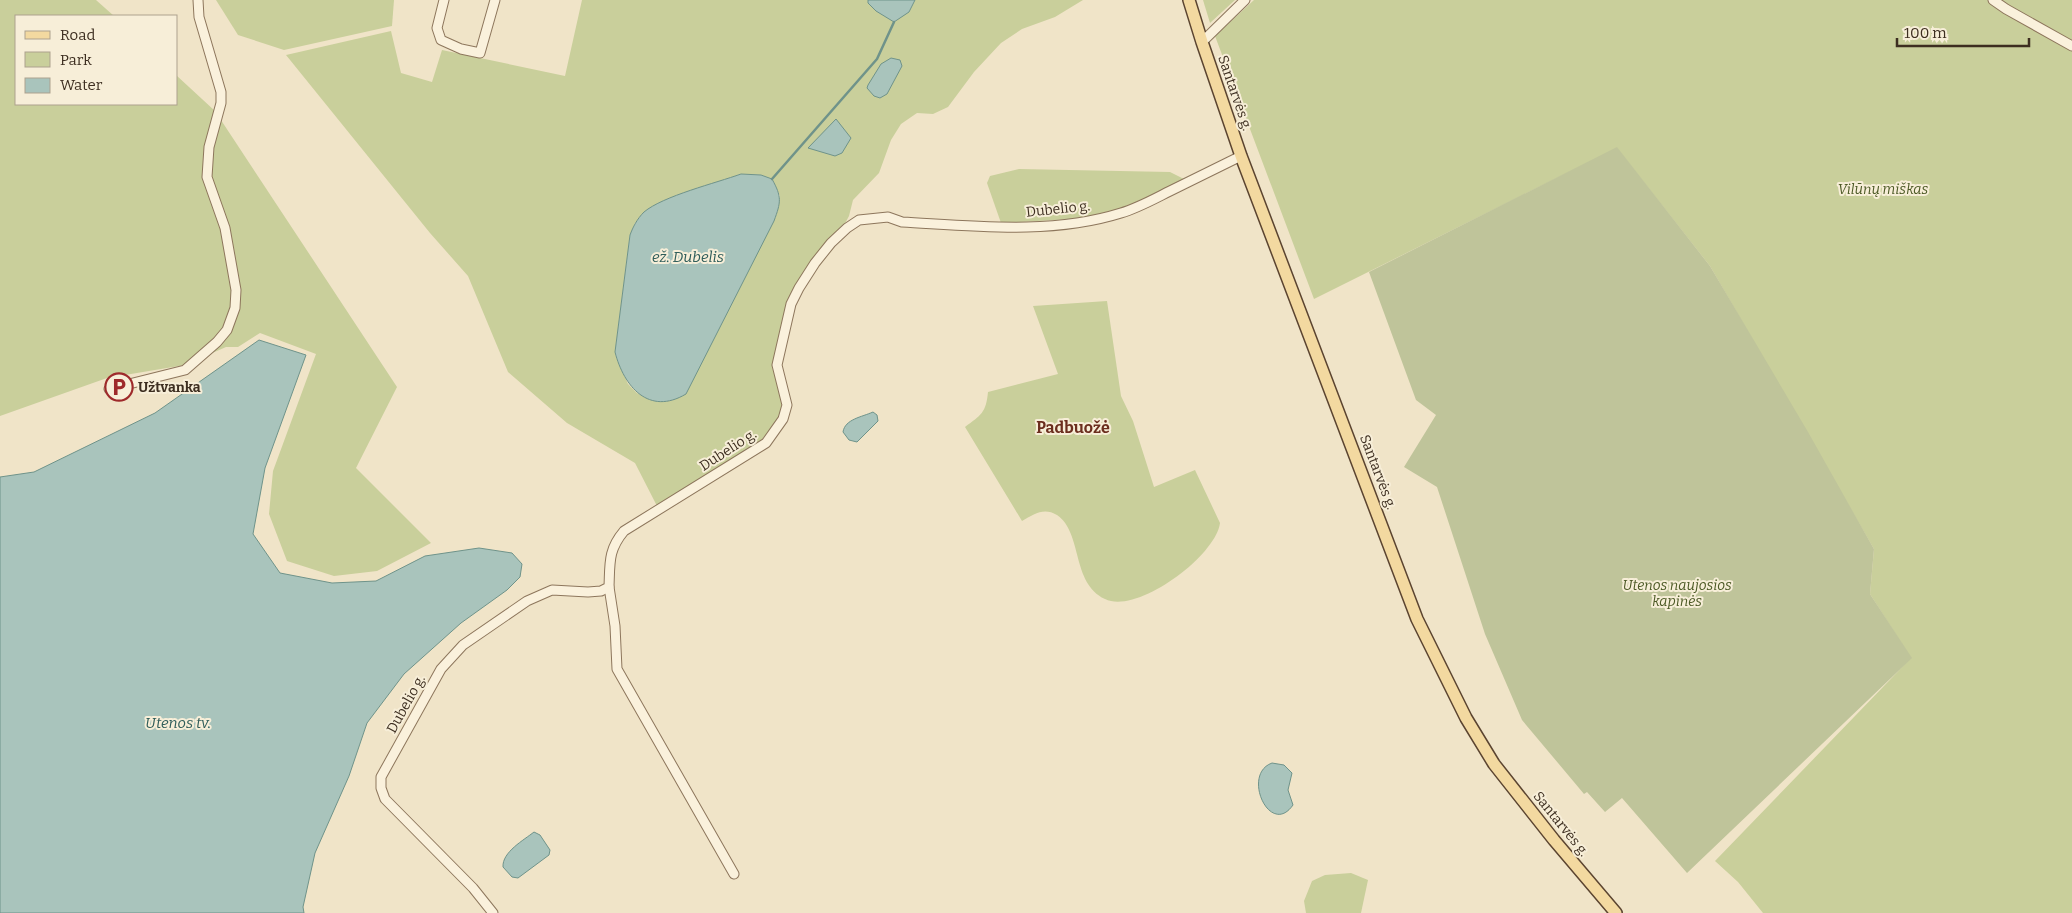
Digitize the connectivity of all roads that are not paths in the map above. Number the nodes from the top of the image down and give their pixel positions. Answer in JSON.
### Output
{"nodes":[{"id":1,"x":198,"y":0,"type":"edge"},
{"id":2,"x":444,"y":0,"type":"edge"},
{"id":3,"x":495,"y":0,"type":"edge"},
{"id":4,"x":1189,"y":0,"type":"edge"},
{"id":5,"x":1245,"y":0,"type":"edge"},
{"id":6,"x":1993,"y":0,"type":"edge"},
{"id":7,"x":1202,"y":42,"type":"junction"},
{"id":8,"x":2072,"y":46,"type":"edge"},
{"id":9,"x":1241,"y":156,"type":"junction"},
{"id":10,"x":109,"y":389,"type":"dead end"},
{"id":11,"x":609,"y":587,"type":"junction"},
{"id":12,"x":734,"y":874,"type":"dead end"},
{"id":13,"x":493,"y":913,"type":"edge"},
{"id":14,"x":1616,"y":913,"type":"edge"}],
"edges":[{"from":1,"to":10,"type":"street"},
{"from":2,"to":3,"type":"street"},
{"from":4,"to":7,"type":"main road","name":"Santarvės g."},
{"from":5,"to":7,"type":"street"},
{"from":6,"to":8,"type":"street"},
{"from":7,"to":9,"type":"main road","name":"Santarvės g."},
{"from":9,"to":11,"type":"street","name":"Dubelio g."},
{"from":9,"to":14,"type":"main road","name":"Santarvės g."},
{"from":11,"to":12,"type":"street"},
{"from":11,"to":13,"type":"street","name":"Dubelio g."}]}
